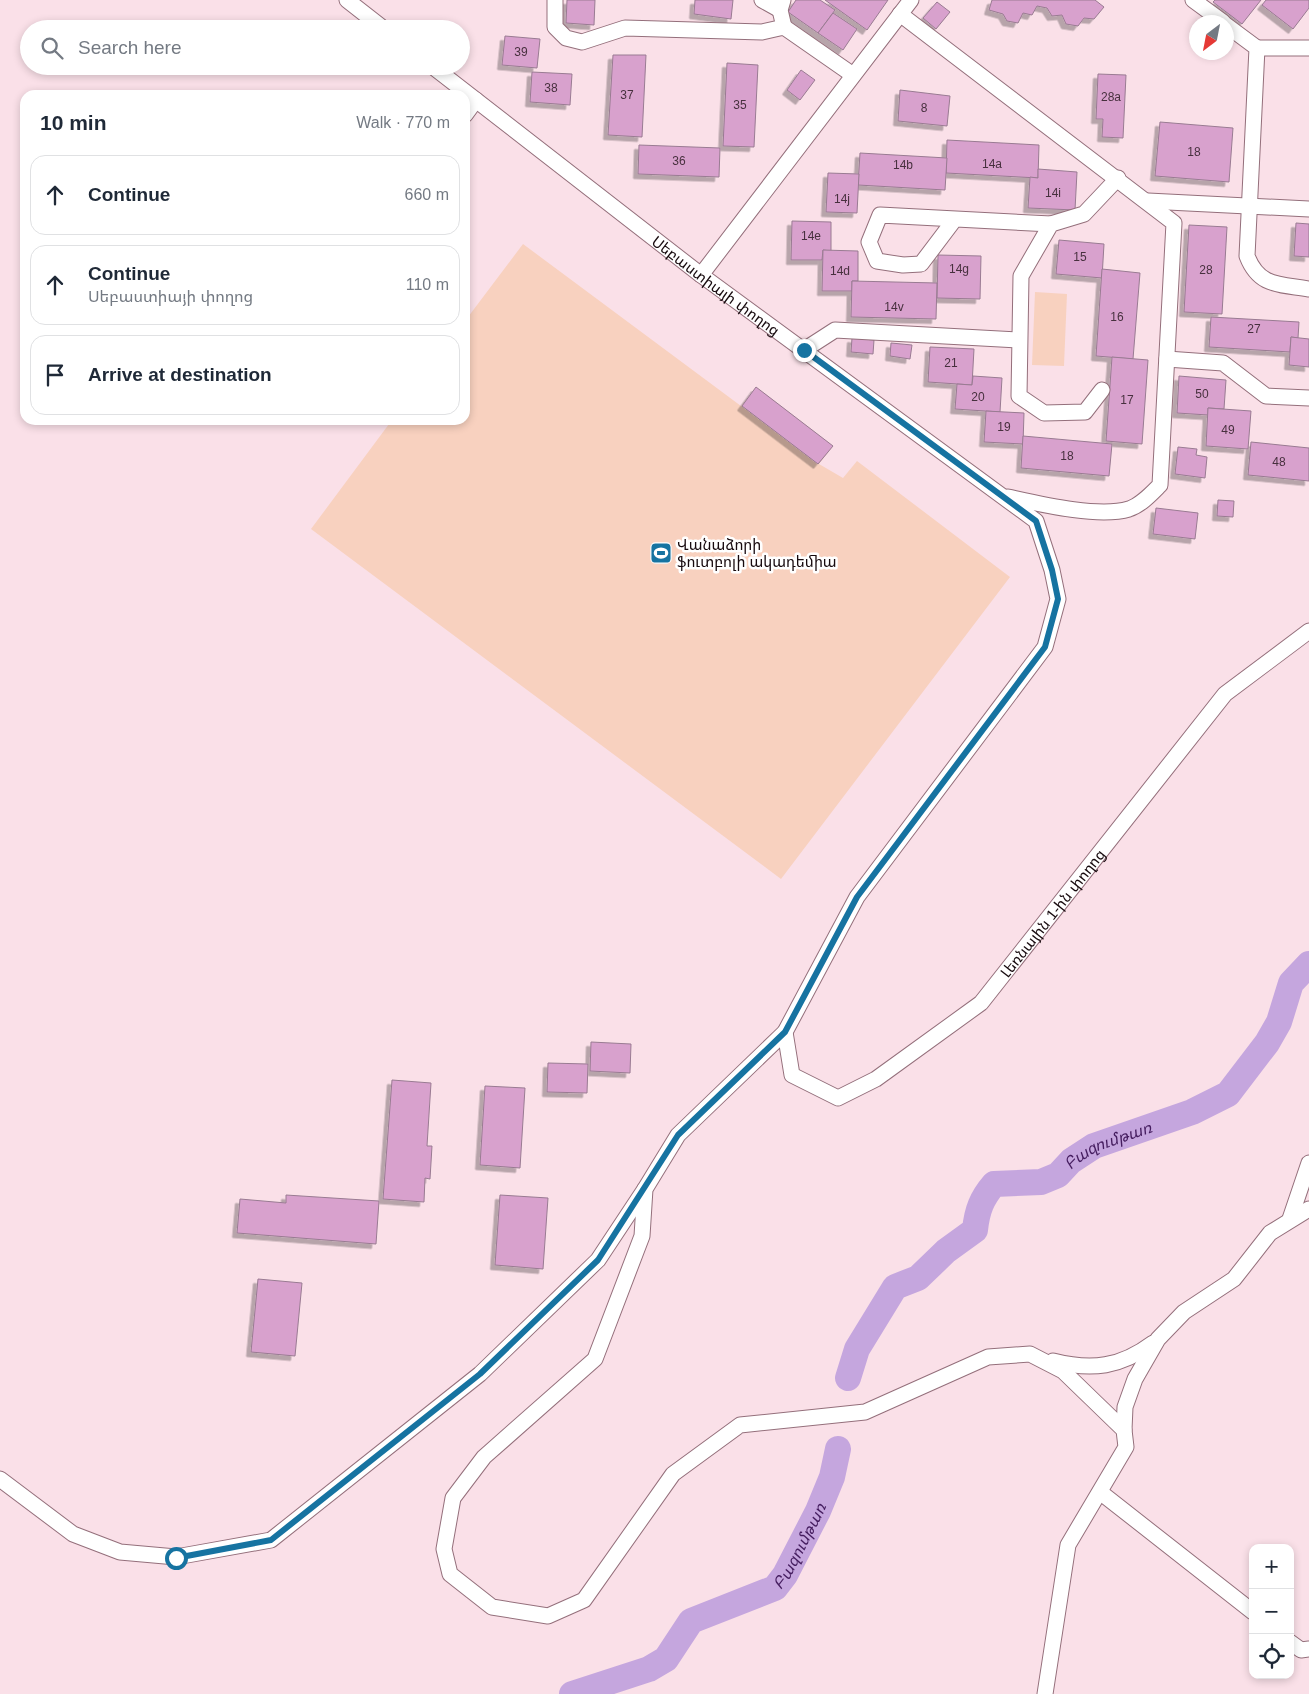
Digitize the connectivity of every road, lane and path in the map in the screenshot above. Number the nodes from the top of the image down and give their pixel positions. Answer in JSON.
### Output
{"nodes":[{"id":1,"x":347,"y":0,"type":"edge"},
{"id":2,"x":555,"y":0,"type":"edge"},
{"id":3,"x":762,"y":0,"type":"edge"},
{"id":4,"x":911,"y":0,"type":"edge"},
{"id":5,"x":1194,"y":0,"type":"edge"},
{"id":6,"x":361,"y":5,"type":"edge"},
{"id":7,"x":782,"y":5,"type":"edge"},
{"id":8,"x":900,"y":14,"type":"junction"},
{"id":9,"x":1214,"y":15,"type":"edge"},
{"id":10,"x":375,"y":20,"type":"edge"},
{"id":11,"x":784,"y":27,"type":"junction"},
{"id":12,"x":1234,"y":31,"type":"edge"},
{"id":13,"x":1257,"y":48,"type":"junction"},
{"id":14,"x":1309,"y":48,"type":"edge"},
{"id":15,"x":444,"y":75,"type":"edge"},
{"id":16,"x":854,"y":75,"type":"junction"},
{"id":17,"x":463,"y":90,"type":"edge"},
{"id":18,"x":470,"y":95,"type":"edge"},
{"id":19,"x":476,"y":100,"type":"junction"},
{"id":20,"x":470,"y":108,"type":"edge"},
{"id":21,"x":1118,"y":178,"type":"junction"},
{"id":22,"x":1148,"y":201,"type":"junction"},
{"id":23,"x":1250,"y":206,"type":"junction"},
{"id":24,"x":1309,"y":209,"type":"edge"},
{"id":25,"x":955,"y":219,"type":"junction"},
{"id":26,"x":1051,"y":224,"type":"junction"},
{"id":27,"x":701,"y":275,"type":"junction"},
{"id":28,"x":1309,"y":289,"type":"edge"},
{"id":29,"x":1020,"y":340,"type":"junction"},
{"id":30,"x":804,"y":350,"type":"junction"},
{"id":31,"x":1167,"y":359,"type":"junction"},
{"id":32,"x":1102,"y":390,"type":"dead end"},
{"id":33,"x":1309,"y":398,"type":"edge"},
{"id":34,"x":1004,"y":496,"type":"junction"},
{"id":35,"x":1309,"y":631,"type":"edge"},
{"id":36,"x":785,"y":1032,"type":"junction"},
{"id":37,"x":1309,"y":1164,"type":"edge"},
{"id":38,"x":645,"y":1189,"type":"junction"},
{"id":39,"x":1309,"y":1209,"type":"edge"},
{"id":40,"x":1290,"y":1219,"type":"junction"},
{"id":41,"x":1158,"y":1339,"type":"junction"},
{"id":42,"x":1030,"y":1354,"type":"junction"},
{"id":43,"x":1124,"y":1430,"type":"junction"},
{"id":44,"x":0,"y":1478,"type":"edge"},
{"id":45,"x":1100,"y":1492,"type":"junction"},
{"id":46,"x":1249,"y":1609,"type":"edge"},
{"id":47,"x":1294,"y":1645,"type":"edge"},
{"id":48,"x":1309,"y":1649,"type":"edge"},
{"id":49,"x":1045,"y":1694,"type":"edge"}],
"edges":[{"from":1,"to":6,"type":"street"},
{"from":2,"to":11,"type":"street"},
{"from":3,"to":7,"type":"street"},
{"from":4,"to":8,"type":"street"},
{"from":5,"to":9,"type":"street"},
{"from":6,"to":10,"type":"street"},
{"from":7,"to":11,"type":"street"},
{"from":8,"to":16,"type":"street"},
{"from":8,"to":21,"type":"street"},
{"from":11,"to":16,"type":"street"},
{"from":12,"to":13,"type":"street"},
{"from":13,"to":14,"type":"street"},
{"from":13,"to":23,"type":"street"},
{"from":15,"to":17,"type":"street","name":"Սեբաստիայի փողոց"},
{"from":16,"to":27,"type":"street"},
{"from":18,"to":19,"type":"street","name":"Սեբաստիայի փողոց"},
{"from":19,"to":20,"type":"street"},
{"from":19,"to":27,"type":"street","name":"Սեբաստիայի փողոց"},
{"from":21,"to":22,"type":"street"},
{"from":21,"to":26,"type":"street"},
{"from":22,"to":23,"type":"street"},
{"from":22,"to":31,"type":"street"},
{"from":23,"to":24,"type":"street"},
{"from":23,"to":28,"type":"street"},
{"from":25,"to":25,"type":"street"},
{"from":25,"to":26,"type":"street"},
{"from":26,"to":29,"type":"street"},
{"from":27,"to":30,"type":"street","name":"Սեբաստիայի փողոց"},
{"from":29,"to":30,"type":"street"},
{"from":29,"to":32,"type":"street"},
{"from":30,"to":34,"type":"street","name":"Սեբաստիայի փողոց"},
{"from":31,"to":33,"type":"street"},
{"from":31,"to":34,"type":"street"},
{"from":34,"to":36,"type":"street","name":"Սեբաստիայի փողոց"},
{"from":35,"to":36,"type":"street","name":"Լեռնային 1-ին փողոց"},
{"from":36,"to":38,"type":"street","name":"Սեբաստիայի փողոց"},
{"from":37,"to":40,"type":"street"},
{"from":38,"to":42,"type":"street"},
{"from":38,"to":44,"type":"street","name":"Սեբաստիայի փողոց"},
{"from":39,"to":40,"type":"street"},
{"from":40,"to":41,"type":"street"},
{"from":41,"to":42,"type":"street"},
{"from":41,"to":43,"type":"street"},
{"from":42,"to":43,"type":"street"},
{"from":43,"to":45,"type":"street"},
{"from":45,"to":46,"type":"street"},
{"from":45,"to":49,"type":"street"},
{"from":47,"to":48,"type":"street"}]}
